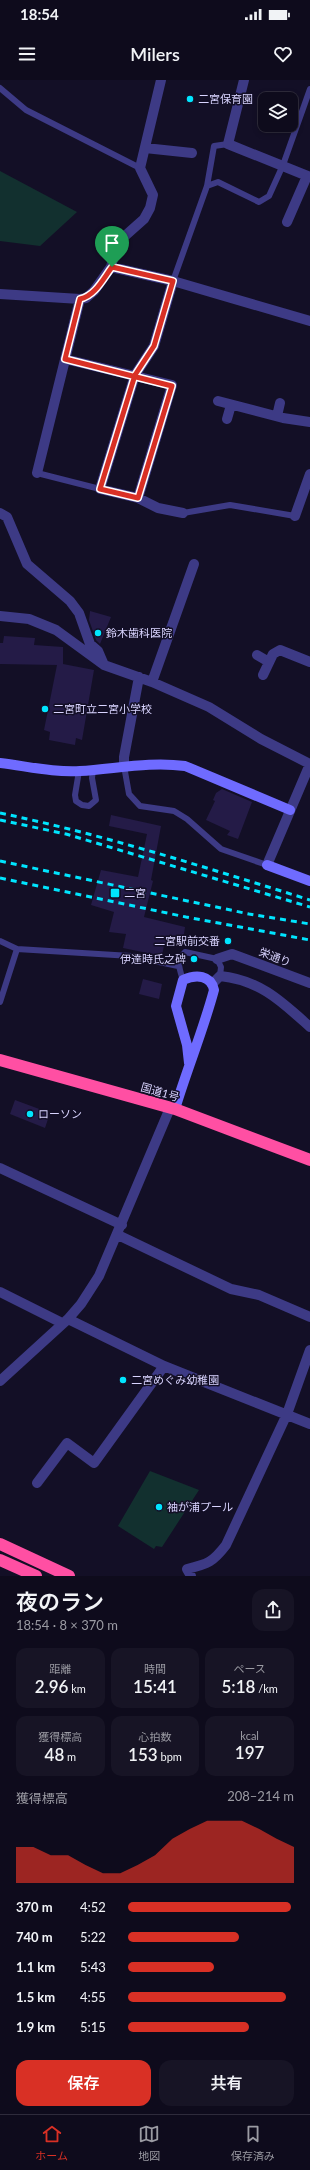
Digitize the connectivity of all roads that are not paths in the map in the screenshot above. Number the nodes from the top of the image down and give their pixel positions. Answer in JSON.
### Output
{"nodes":[{"id":1,"x":161,"y":80,"type":"edge"},
{"id":2,"x":244,"y":80,"type":"edge"},
{"id":3,"x":0,"y":88,"type":"edge"},
{"id":4,"x":310,"y":89,"type":"edge"},
{"id":5,"x":228,"y":144,"type":"junction"},
{"id":6,"x":144,"y":148,"type":"junction"},
{"id":7,"x":192,"y":154,"type":"dead end"},
{"id":8,"x":283,"y":165,"type":"junction"},
{"id":9,"x":140,"y":168,"type":"junction"},
{"id":10,"x":309,"y":177,"type":"edge"},
{"id":11,"x":207,"y":186,"type":"junction"},
{"id":12,"x":287,"y":222,"type":"dead end"},
{"id":13,"x":112,"y":267,"type":"junction"},
{"id":14,"x":173,"y":281,"type":"junction"},
{"id":15,"x":0,"y":294,"type":"edge"},
{"id":16,"x":80,"y":299,"type":"junction"},
{"id":17,"x":310,"y":321,"type":"edge"},
{"id":18,"x":65,"y":359,"type":"junction"},
{"id":19,"x":135,"y":375,"type":"junction"},
{"id":20,"x":218,"y":401,"type":"dead end"},
{"id":21,"x":280,"y":403,"type":"dead end"},
{"id":22,"x":231,"y":404,"type":"junction"},
{"id":23,"x":277,"y":416,"type":"junction"},
{"id":24,"x":227,"y":419,"type":"dead end"},
{"id":25,"x":310,"y":422,"type":"edge"},
{"id":26,"x":37,"y":473,"type":"joint"},
{"id":27,"x":310,"y":474,"type":"edge"},
{"id":28,"x":100,"y":489,"type":"junction"},
{"id":29,"x":138,"y":498,"type":"junction"},
{"id":30,"x":0,"y":513,"type":"edge"},
{"id":31,"x":183,"y":513,"type":"joint"},
{"id":32,"x":296,"y":516,"type":"joint"},
{"id":33,"x":194,"y":564,"type":"dead end"},
{"id":34,"x":0,"y":616,"type":"edge"},
{"id":35,"x":257,"y":655,"type":"dead end"},
{"id":36,"x":269,"y":662,"type":"junction"},
{"id":37,"x":310,"y":662,"type":"edge"},
{"id":38,"x":104,"y":665,"type":"junction"},
{"id":39,"x":263,"y":675,"type":"dead end"},
{"id":40,"x":139,"y":677,"type":"junction"},
{"id":41,"x":152,"y":682,"type":"junction"},
{"id":42,"x":0,"y":763,"type":"edge"},
{"id":43,"x":310,"y":764,"type":"edge"},
{"id":44,"x":124,"y":766,"type":"junction"},
{"id":45,"x":93,"y":770,"type":"junction"},
{"id":46,"x":79,"y":771,"type":"junction"},
{"id":47,"x":290,"y":810,"type":"junction"},
{"id":48,"x":267,"y":866,"type":"junction"},
{"id":49,"x":310,"y":881,"type":"edge"},
{"id":50,"x":0,"y":941,"type":"edge"},
{"id":51,"x":17,"y":949,"type":"junction"},
{"id":52,"x":217,"y":959,"type":"junction"},
{"id":53,"x":178,"y":966,"type":"junction"},
{"id":54,"x":220,"y":976,"type":"junction"},
{"id":55,"x":184,"y":980,"type":"junction"},
{"id":56,"x":213,"y":983,"type":"junction"},
{"id":57,"x":310,"y":983,"type":"edge"},
{"id":58,"x":0,"y":1002,"type":"edge"},
{"id":59,"x":180,"y":1019,"type":"junction"},
{"id":60,"x":310,"y":1027,"type":"edge"},
{"id":61,"x":203,"y":1031,"type":"junction"},
{"id":62,"x":0,"y":1060,"type":"edge"},
{"id":63,"x":189,"y":1063,"type":"junction"},
{"id":64,"x":172,"y":1109,"type":"junction"},
{"id":65,"x":310,"y":1160,"type":"edge"},
{"id":66,"x":0,"y":1168,"type":"edge"},
{"id":67,"x":122,"y":1225,"type":"junction"},
{"id":68,"x":118,"y":1235,"type":"junction"},
{"id":69,"x":0,"y":1292,"type":"edge"},
{"id":70,"x":310,"y":1317,"type":"edge"},
{"id":71,"x":65,"y":1321,"type":"junction"},
{"id":72,"x":310,"y":1350,"type":"edge"},
{"id":73,"x":164,"y":1366,"type":"junction"},
{"id":74,"x":0,"y":1381,"type":"edge"},
{"id":75,"x":287,"y":1414,"type":"junction"},
{"id":76,"x":310,"y":1424,"type":"edge"},
{"id":77,"x":37,"y":1483,"type":"dead end"},
{"id":78,"x":0,"y":1544,"type":"edge"},
{"id":79,"x":0,"y":1560,"type":"edge"},
{"id":80,"x":36,"y":1576,"type":"edge"},
{"id":81,"x":69,"y":1576,"type":"edge"},
{"id":82,"x":191,"y":1576,"type":"edge"}],
"edges":[{"from":1,"to":6,"type":"street"},
{"from":2,"to":5,"type":"street"},
{"from":3,"to":9,"type":"lane"},
{"from":4,"to":8,"type":"lane"},
{"from":5,"to":8,"type":"street"},
{"from":5,"to":11,"type":"lane"},
{"from":6,"to":7,"type":"street"},
{"from":6,"to":9,"type":"street"},
{"from":8,"to":10,"type":"street"},
{"from":8,"to":11,"type":"lane"},
{"from":9,"to":13,"type":"street"},
{"from":10,"to":12,"type":"street"},
{"from":11,"to":14,"type":"lane"},
{"from":13,"to":14,"type":"street"},
{"from":13,"to":16,"type":"street"},
{"from":14,"to":17,"type":"street"},
{"from":14,"to":19,"type":"street"},
{"from":15,"to":16,"type":"street"},
{"from":16,"to":18,"type":"street"},
{"from":18,"to":19,"type":"street"},
{"from":18,"to":26,"type":"street"},
{"from":19,"to":28,"type":"street"},
{"from":19,"to":29,"type":"street"},
{"from":20,"to":22,"type":"street"},
{"from":21,"to":23,"type":"street"},
{"from":22,"to":23,"type":"street"},
{"from":22,"to":24,"type":"street"},
{"from":23,"to":25,"type":"street"},
{"from":26,"to":28,"type":"lane"},
{"from":27,"to":32,"type":"street"},
{"from":28,"to":29,"type":"street"},
{"from":29,"to":31,"type":"street"},
{"from":30,"to":38,"type":"street"},
{"from":31,"to":32,"type":"lane"},
{"from":33,"to":41,"type":"street"},
{"from":34,"to":38,"type":"street"},
{"from":35,"to":36,"type":"street"},
{"from":36,"to":37,"type":"street"},
{"from":36,"to":39,"type":"street"},
{"from":38,"to":40,"type":"street"},
{"from":40,"to":41,"type":"street"},
{"from":40,"to":44,"type":"street"},
{"from":41,"to":43,"type":"street"},
{"from":42,"to":46,"type":"street"},
{"from":43,"to":47,"type":"street"},
{"from":44,"to":45,"type":"street"},
{"from":44,"to":47,"type":"street"},
{"from":44,"to":48,"type":"lane"},
{"from":45,"to":46,"type":"street"},
{"from":45,"to":46,"type":"lane"},
{"from":47,"to":48,"type":"street"},
{"from":48,"to":49,"type":"street"},
{"from":50,"to":51,"type":"lane"},
{"from":51,"to":53,"type":"lane"},
{"from":51,"to":58,"type":"lane"},
{"from":52,"to":53,"type":"lane"},
{"from":52,"to":54,"type":"lane"},
{"from":52,"to":57,"type":"street","name":"栄通り"},
{"from":53,"to":55,"type":"lane"},
{"from":54,"to":56,"type":"street"},
{"from":54,"to":60,"type":"street"},
{"from":55,"to":56,"type":"street"},
{"from":55,"to":59,"type":"street"},
{"from":56,"to":61,"type":"street"},
{"from":59,"to":61,"type":"street"},
{"from":59,"to":63,"type":"street"},
{"from":61,"to":63,"type":"street"},
{"from":62,"to":64,"type":"highway","name":"国道1号"},
{"from":63,"to":64,"type":"street"},
{"from":64,"to":65,"type":"highway","name":"国道1号"},
{"from":64,"to":67,"type":"street"},
{"from":66,"to":67,"type":"street"},
{"from":67,"to":68,"type":"street"},
{"from":68,"to":70,"type":"street"},
{"from":68,"to":71,"type":"street"},
{"from":69,"to":71,"type":"street"},
{"from":71,"to":73,"type":"street"},
{"from":71,"to":74,"type":"street"},
{"from":72,"to":75,"type":"street"},
{"from":73,"to":75,"type":"street"},
{"from":73,"to":77,"type":"street"},
{"from":75,"to":76,"type":"street"},
{"from":75,"to":82,"type":"street"},
{"from":78,"to":81,"type":"highway"},
{"from":79,"to":80,"type":"highway"}]}
